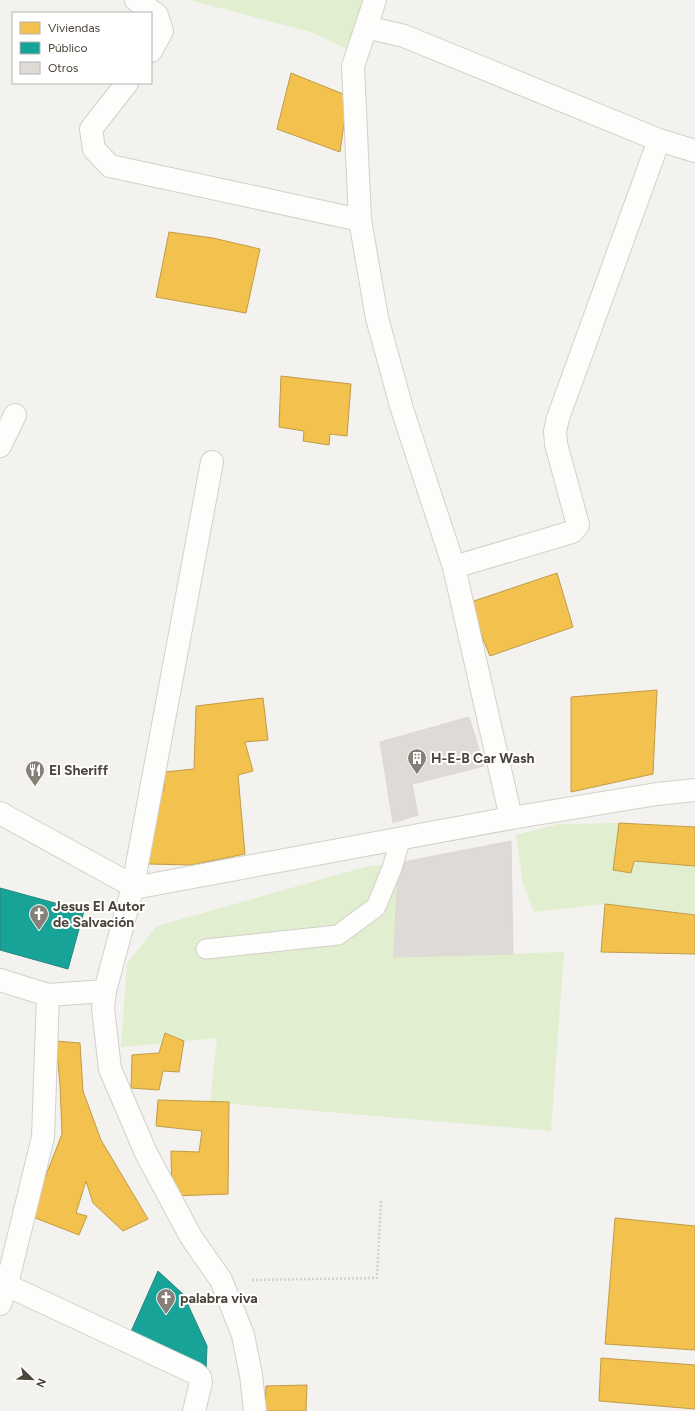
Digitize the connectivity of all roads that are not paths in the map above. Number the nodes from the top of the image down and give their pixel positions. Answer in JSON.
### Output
{"nodes":[{"id":1,"x":136,"y":0,"type":"edge"},
{"id":2,"x":375,"y":0,"type":"edge"},
{"id":3,"x":366,"y":27,"type":"junction"},
{"id":4,"x":152,"y":49,"type":"edge"},
{"id":5,"x":126,"y":84,"type":"edge"},
{"id":6,"x":659,"y":140,"type":"junction"},
{"id":7,"x":695,"y":151,"type":"edge"},
{"id":8,"x":360,"y":220,"type":"junction"},
{"id":9,"x":15,"y":416,"type":"dead end"},
{"id":10,"x":0,"y":446,"type":"edge"},
{"id":11,"x":212,"y":462,"type":"dead end"},
{"id":12,"x":454,"y":567,"type":"junction"},
{"id":13,"x":695,"y":790,"type":"edge"},
{"id":14,"x":0,"y":813,"type":"edge"},
{"id":15,"x":511,"y":818,"type":"junction"},
{"id":16,"x":401,"y":838,"type":"junction"},
{"id":17,"x":133,"y":886,"type":"junction"},
{"id":18,"x":206,"y":949,"type":"dead end"},
{"id":19,"x":0,"y":980,"type":"edge"},
{"id":20,"x":105,"y":991,"type":"junction"},
{"id":21,"x":48,"y":995,"type":"junction"},
{"id":22,"x":2,"y":1290,"type":"edge"},
{"id":23,"x":194,"y":1411,"type":"edge"},
{"id":24,"x":255,"y":1411,"type":"edge"}],
"edges":[{"from":1,"to":4,"type":"street"},
{"from":2,"to":3,"type":"street"},
{"from":3,"to":6,"type":"street"},
{"from":3,"to":8,"type":"street"},
{"from":5,"to":8,"type":"street"},
{"from":6,"to":7,"type":"street"},
{"from":6,"to":12,"type":"street"},
{"from":8,"to":12,"type":"street"},
{"from":9,"to":10,"type":"street"},
{"from":11,"to":17,"type":"street"},
{"from":12,"to":15,"type":"street"},
{"from":13,"to":15,"type":"street"},
{"from":14,"to":17,"type":"street"},
{"from":15,"to":16,"type":"street"},
{"from":16,"to":17,"type":"street"},
{"from":16,"to":18,"type":"lane"},
{"from":17,"to":20,"type":"street"},
{"from":19,"to":21,"type":"street"},
{"from":20,"to":21,"type":"street"},
{"from":20,"to":24,"type":"street"},
{"from":21,"to":22,"type":"street"},
{"from":22,"to":23,"type":"street"}]}
